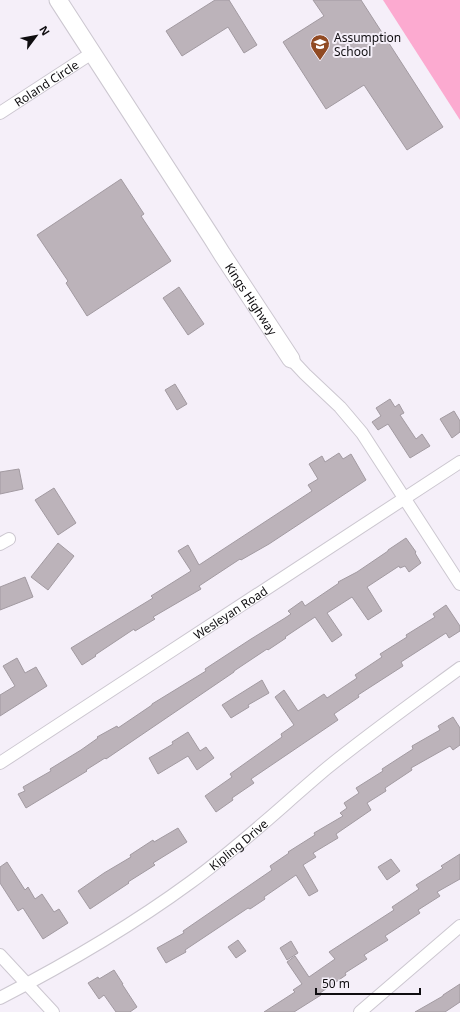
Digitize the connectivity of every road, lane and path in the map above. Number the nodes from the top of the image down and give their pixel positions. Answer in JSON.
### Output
{"nodes":[{"id":1,"x":58,"y":0,"type":"edge"},
{"id":2,"x":92,"y":53,"type":"junction"},
{"id":3,"x":0,"y":114,"type":"edge"},
{"id":4,"x":291,"y":359,"type":"joint"},
{"id":5,"x":460,"y":462,"type":"edge"},
{"id":6,"x":404,"y":499,"type":"junction"},
{"id":7,"x":460,"y":584,"type":"edge"},
{"id":8,"x":460,"y":668,"type":"edge"},
{"id":9,"x":0,"y":763,"type":"edge"},
{"id":10,"x":460,"y":926,"type":"edge"},
{"id":11,"x":0,"y":955,"type":"edge"},
{"id":12,"x":26,"y":984,"type":"junction"},
{"id":13,"x":0,"y":998,"type":"edge"},
{"id":14,"x":54,"y":1012,"type":"edge"},
{"id":15,"x":360,"y":1012,"type":"edge"}],
"edges":[{"from":1,"to":2,"type":"street","name":"Kings Highway"},
{"from":2,"to":3,"type":"street","name":"Roland Circle"},
{"from":2,"to":4,"type":"street","name":"Kings Highway"},
{"from":4,"to":6,"type":"street","name":"Kings Highway"},
{"from":5,"to":6,"type":"street","name":"Wesleyan Road"},
{"from":6,"to":7,"type":"street","name":"Kings Highway"},
{"from":6,"to":9,"type":"street","name":"Wesleyan Road"},
{"from":8,"to":12,"type":"street","name":"Kipling Drive"},
{"from":10,"to":15,"type":"street"},
{"from":11,"to":12,"type":"street"},
{"from":12,"to":13,"type":"street","name":"Kipling Drive"},
{"from":12,"to":14,"type":"street"}]}
